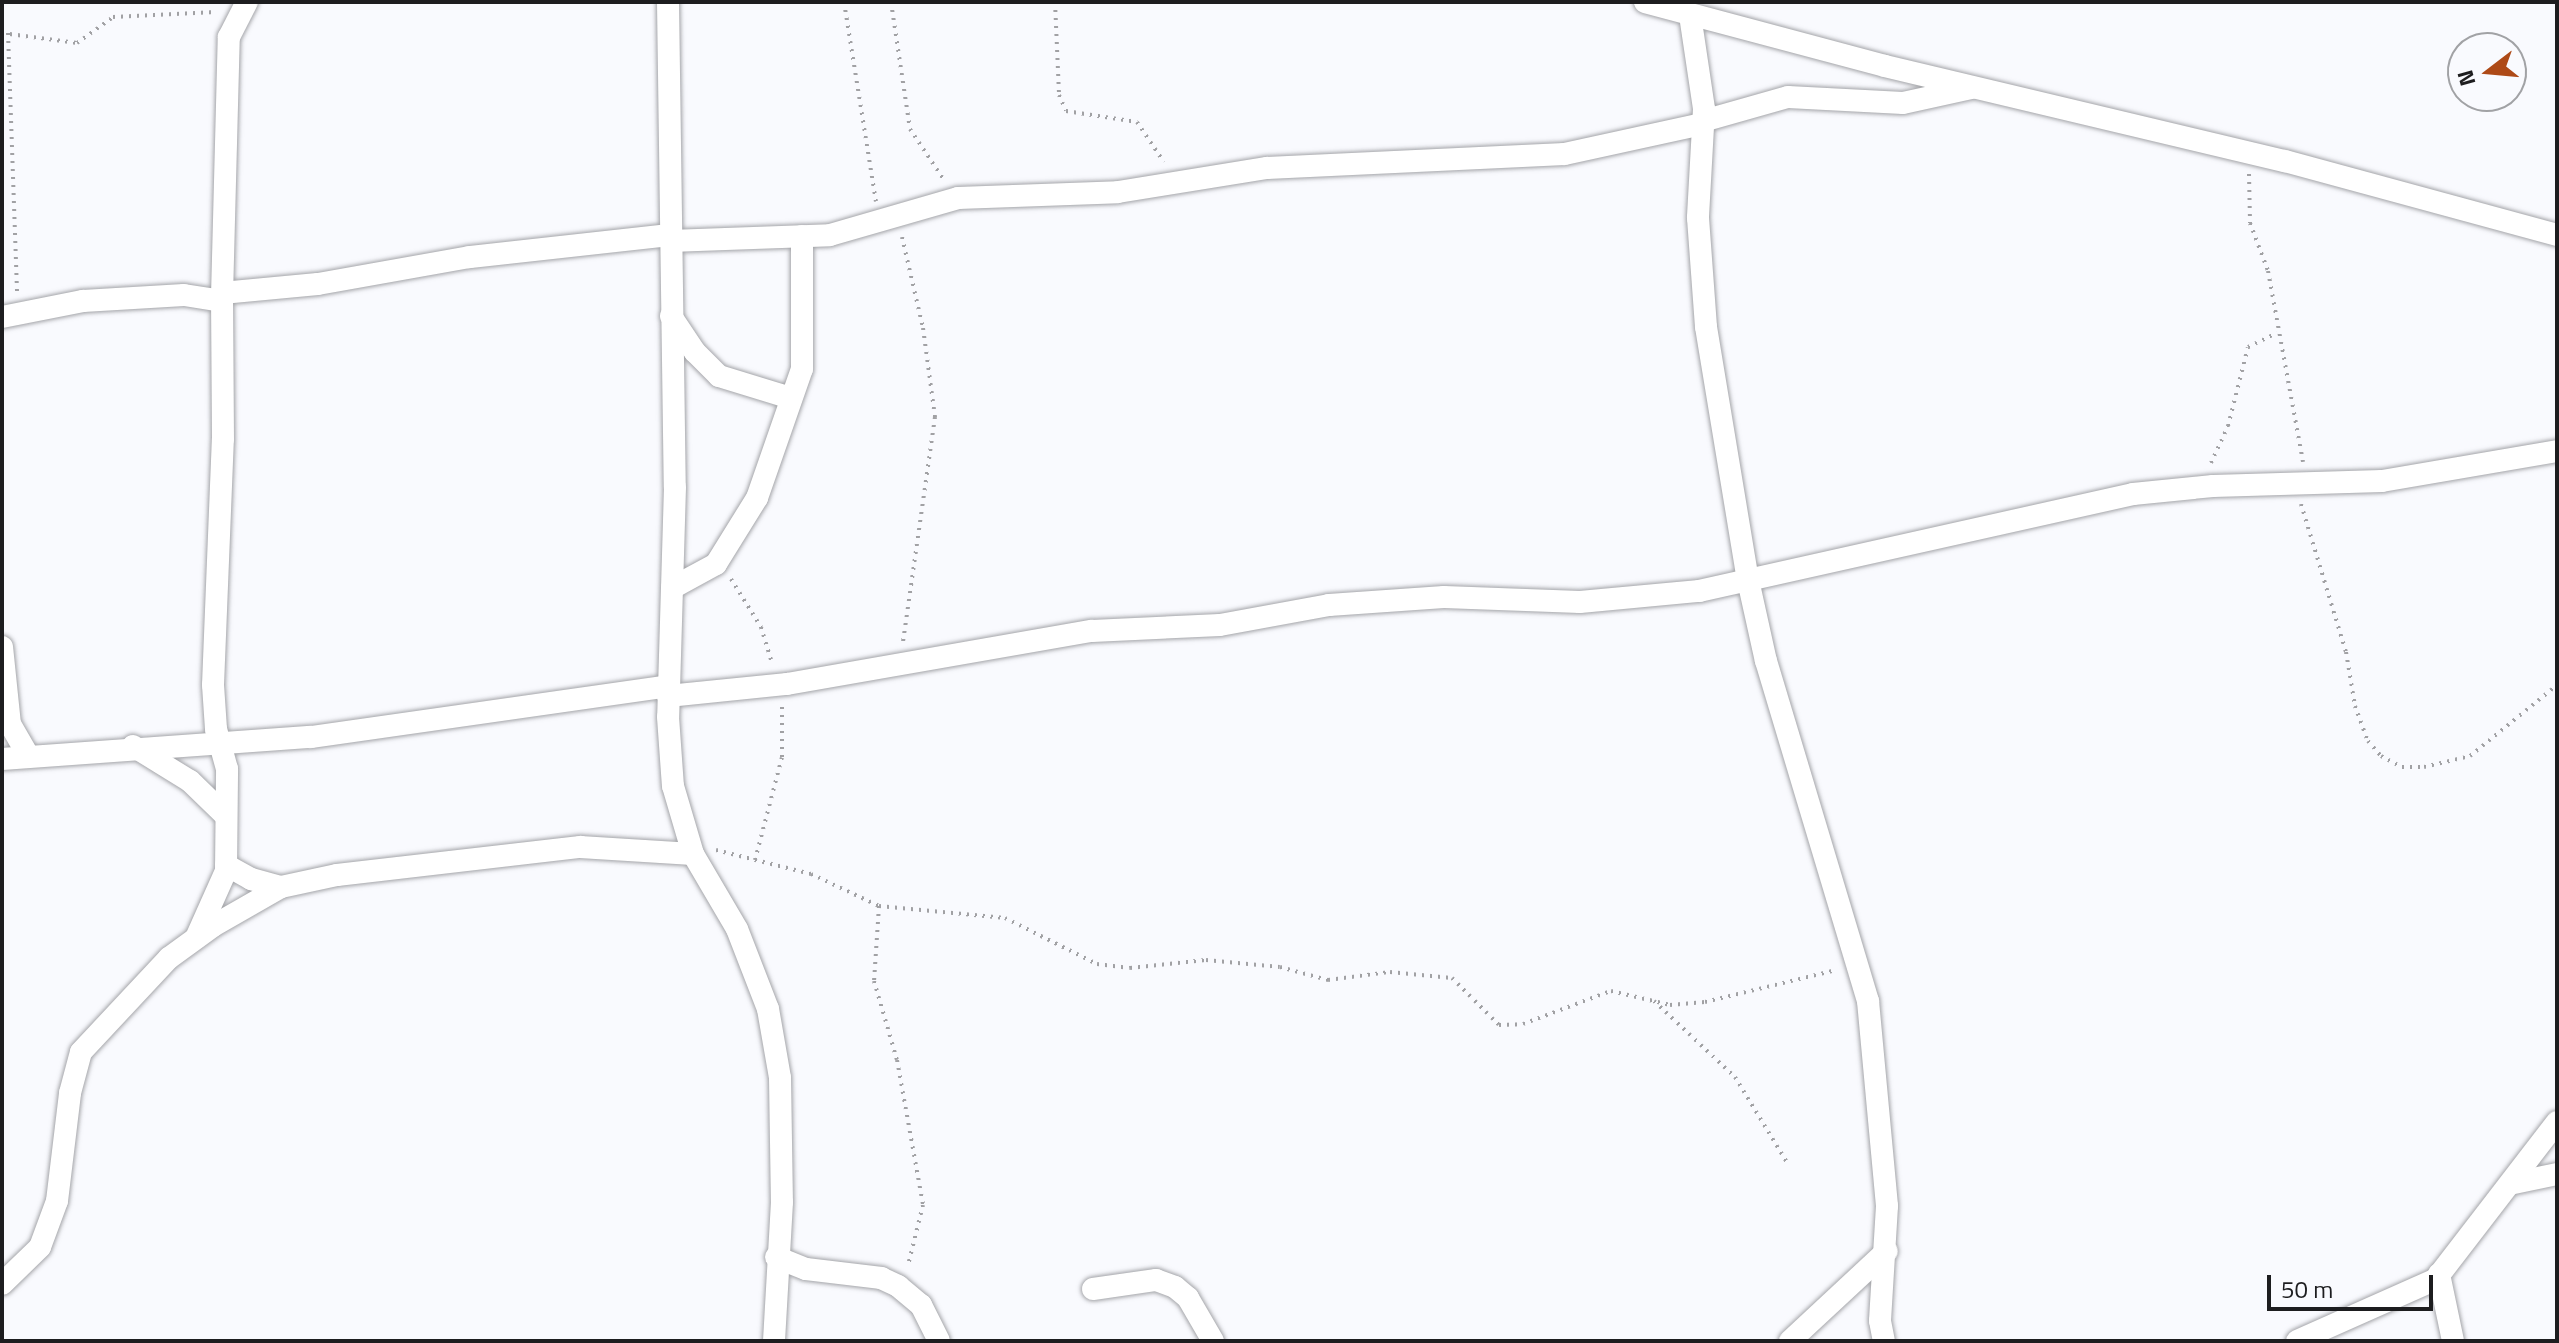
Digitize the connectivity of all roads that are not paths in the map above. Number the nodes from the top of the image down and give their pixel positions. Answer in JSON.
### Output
{"nodes":[{"id":1,"x":668,"y":2,"type":"edge"},
{"id":2,"x":1645,"y":2,"type":"edge"},
{"id":3,"x":244,"y":6,"type":"edge"},
{"id":4,"x":1686,"y":10,"type":"edge"},
{"id":5,"x":1974,"y":87,"type":"junction"},
{"id":6,"x":1703,"y":123,"type":"junction"},
{"id":7,"x":2557,"y":235,"type":"edge"},
{"id":8,"x":802,"y":236,"type":"junction"},
{"id":9,"x":670,"y":238,"type":"junction"},
{"id":10,"x":222,"y":297,"type":"junction"},
{"id":11,"x":11,"y":314,"type":"edge"},
{"id":12,"x":671,"y":316,"type":"junction"},
{"id":13,"x":791,"y":398,"type":"junction"},
{"id":14,"x":2557,"y":451,"type":"edge"},
{"id":15,"x":1748,"y":580,"type":"junction"},
{"id":16,"x":672,"y":588,"type":"junction"},
{"id":17,"x":2,"y":647,"type":"edge"},
{"id":18,"x":668,"y":691,"type":"junction"},
{"id":19,"x":219,"y":742,"type":"junction"},
{"id":20,"x":133,"y":746,"type":"junction"},
{"id":21,"x":28,"y":755,"type":"junction"},
{"id":22,"x":2,"y":759,"type":"edge"},
{"id":23,"x":226,"y":816,"type":"junction"},
{"id":24,"x":691,"y":850,"type":"junction"},
{"id":25,"x":226,"y":865,"type":"junction"},
{"id":26,"x":281,"y":887,"type":"junction"},
{"id":27,"x":196,"y":938,"type":"junction"},
{"id":28,"x":2557,"y":1122,"type":"edge"},
{"id":29,"x":2557,"y":1174,"type":"edge"},
{"id":30,"x":2514,"y":1183,"type":"junction"},
{"id":31,"x":1887,"y":1251,"type":"junction"},
{"id":32,"x":776,"y":1257,"type":"junction"},
{"id":33,"x":2439,"y":1274,"type":"junction"},
{"id":34,"x":2,"y":1284,"type":"edge"},
{"id":35,"x":1093,"y":1289,"type":"dead end"},
{"id":36,"x":774,"y":1341,"type":"edge"},
{"id":37,"x":939,"y":1341,"type":"edge"},
{"id":38,"x":1213,"y":1341,"type":"edge"},
{"id":39,"x":1790,"y":1341,"type":"edge"},
{"id":40,"x":1884,"y":1341,"type":"edge"},
{"id":41,"x":2297,"y":1341,"type":"edge"},
{"id":42,"x":2453,"y":1341,"type":"edge"}],
"edges":[{"from":1,"to":9,"type":"street"},
{"from":2,"to":4,"type":"street"},
{"from":3,"to":10,"type":"street"},
{"from":4,"to":5,"type":"street"},
{"from":4,"to":6,"type":"street"},
{"from":5,"to":6,"type":"street"},
{"from":5,"to":7,"type":"street"},
{"from":6,"to":8,"type":"street"},
{"from":6,"to":15,"type":"street"},
{"from":8,"to":9,"type":"street"},
{"from":8,"to":13,"type":"street"},
{"from":9,"to":10,"type":"street"},
{"from":9,"to":12,"type":"street"},
{"from":10,"to":11,"type":"street"},
{"from":10,"to":19,"type":"street"},
{"from":12,"to":13,"type":"street"},
{"from":12,"to":16,"type":"street"},
{"from":13,"to":16,"type":"street"},
{"from":14,"to":15,"type":"street"},
{"from":15,"to":18,"type":"street"},
{"from":15,"to":31,"type":"street"},
{"from":16,"to":18,"type":"street"},
{"from":17,"to":21,"type":"street"},
{"from":18,"to":19,"type":"street"},
{"from":18,"to":24,"type":"street"},
{"from":19,"to":20,"type":"street"},
{"from":19,"to":23,"type":"street"},
{"from":20,"to":21,"type":"street"},
{"from":20,"to":23,"type":"street"},
{"from":21,"to":22,"type":"street"},
{"from":23,"to":25,"type":"street"},
{"from":24,"to":26,"type":"street"},
{"from":24,"to":32,"type":"street"},
{"from":25,"to":26,"type":"street"},
{"from":25,"to":27,"type":"street"},
{"from":26,"to":27,"type":"street"},
{"from":27,"to":34,"type":"street"},
{"from":28,"to":30,"type":"street"},
{"from":29,"to":30,"type":"street"},
{"from":30,"to":33,"type":"street"},
{"from":31,"to":39,"type":"street"},
{"from":31,"to":40,"type":"street"},
{"from":32,"to":36,"type":"street"},
{"from":32,"to":37,"type":"street"},
{"from":33,"to":41,"type":"street"},
{"from":33,"to":42,"type":"street"},
{"from":35,"to":38,"type":"street"}]}
